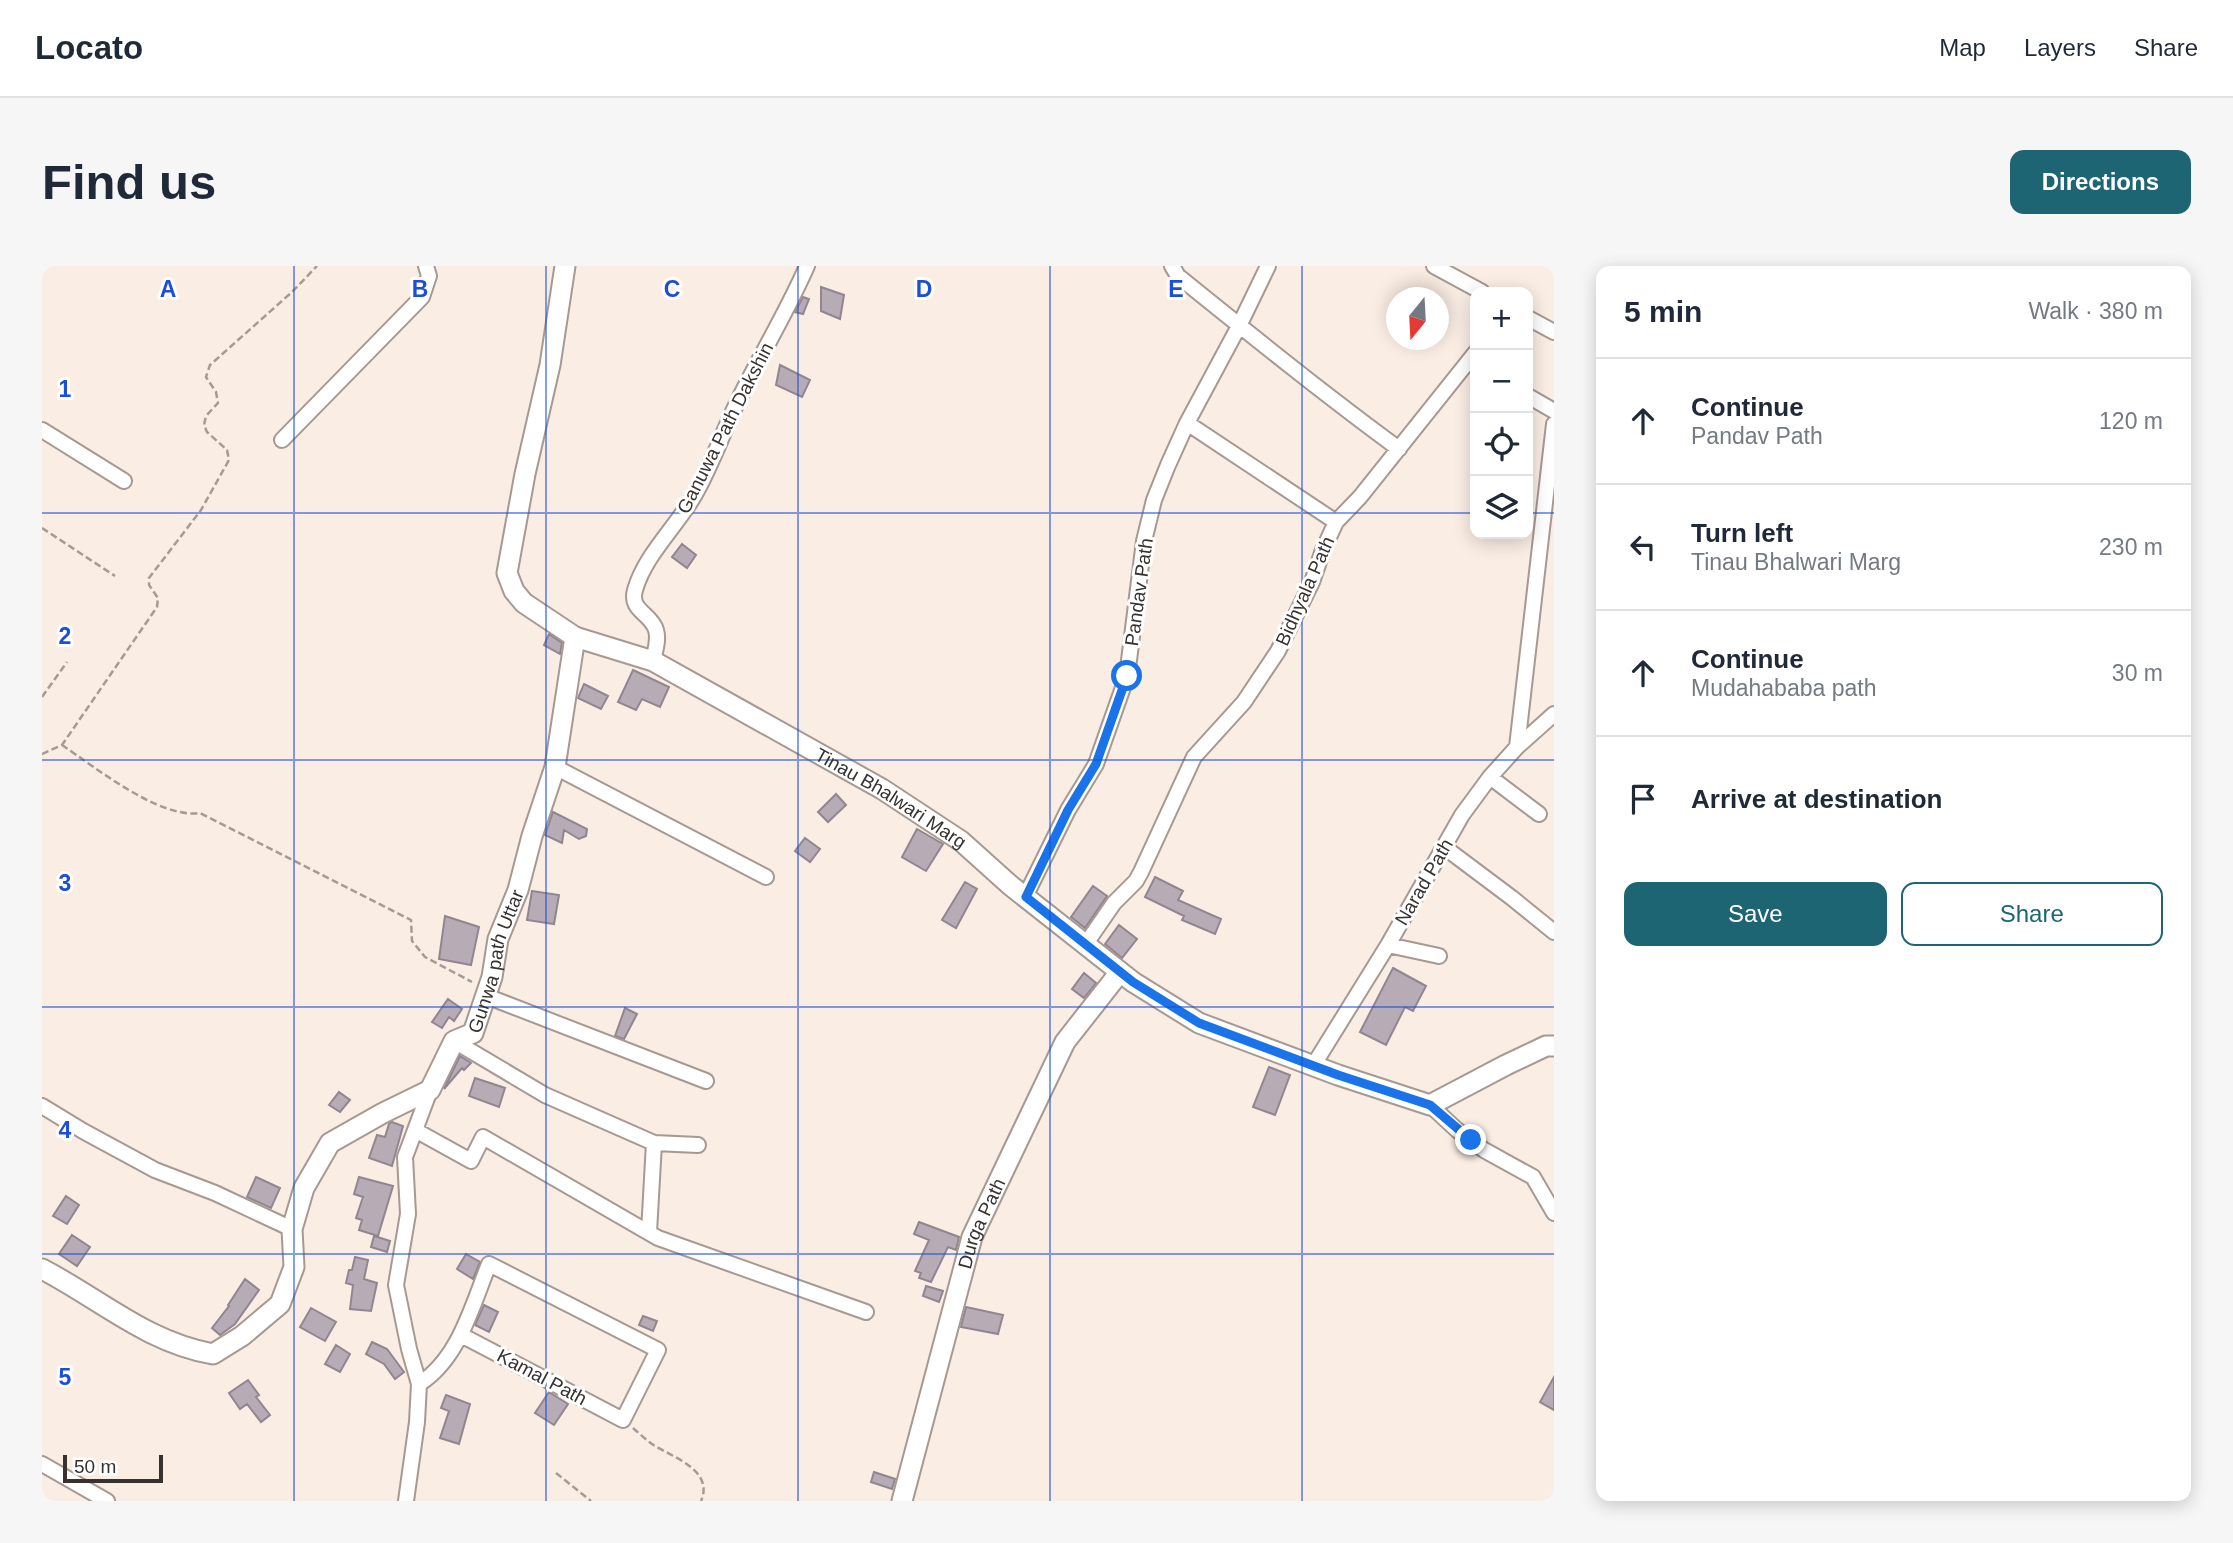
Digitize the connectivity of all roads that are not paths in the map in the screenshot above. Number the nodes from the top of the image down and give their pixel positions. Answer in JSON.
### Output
{"nodes":[{"id":1,"x":426,"y":266,"type":"edge"},
{"id":2,"x":565,"y":266,"type":"edge"},
{"id":3,"x":807,"y":266,"type":"edge"},
{"id":4,"x":1172,"y":266,"type":"edge"},
{"id":5,"x":1268,"y":266,"type":"edge"},
{"id":6,"x":1434,"y":266,"type":"edge"},
{"id":7,"x":1473,"y":287,"type":"edge"},
{"id":8,"x":1533,"y":321,"type":"edge"},
{"id":9,"x":1240,"y":326,"type":"junction"},
{"id":10,"x":1554,"y":332,"type":"edge"},
{"id":11,"x":1470,"y":365,"type":"edge"},
{"id":12,"x":1533,"y":399,"type":"edge"},
{"id":13,"x":1554,"y":411,"type":"edge"},
{"id":14,"x":1187,"y":423,"type":"junction"},
{"id":15,"x":1554,"y":424,"type":"edge"},
{"id":16,"x":42,"y":430,"type":"edge"},
{"id":17,"x":282,"y":440,"type":"dead end"},
{"id":18,"x":1399,"y":449,"type":"junction"},
{"id":19,"x":124,"y":481,"type":"dead end"},
{"id":20,"x":1336,"y":522,"type":"junction"},
{"id":21,"x":575,"y":637,"type":"junction"},
{"id":22,"x":653,"y":662,"type":"junction"},
{"id":23,"x":1554,"y":714,"type":"edge"},
{"id":24,"x":1517,"y":747,"type":"junction"},
{"id":25,"x":555,"y":767,"type":"junction"},
{"id":26,"x":1490,"y":777,"type":"junction"},
{"id":27,"x":1539,"y":814,"type":"dead end"},
{"id":28,"x":1444,"y":847,"type":"junction"},
{"id":29,"x":766,"y":877,"type":"dead end"},
{"id":30,"x":1026,"y":897,"type":"junction"},
{"id":31,"x":1554,"y":932,"type":"edge"},
{"id":32,"x":1085,"y":945,"type":"junction"},
{"id":33,"x":1388,"y":945,"type":"junction"},
{"id":34,"x":1439,"y":956,"type":"dead end"},
{"id":35,"x":1119,"y":971,"type":"junction"},
{"id":36,"x":487,"y":992,"type":"junction"},
{"id":37,"x":454,"y":1041,"type":"junction"},
{"id":38,"x":1554,"y":1046,"type":"edge"},
{"id":39,"x":1313,"y":1066,"type":"junction"},
{"id":40,"x":706,"y":1081,"type":"dead end"},
{"id":41,"x":430,"y":1090,"type":"junction"},
{"id":42,"x":1430,"y":1105,"type":"junction"},
{"id":43,"x":42,"y":1106,"type":"edge"},
{"id":44,"x":415,"y":1130,"type":"junction"},
{"id":45,"x":654,"y":1143,"type":"junction"},
{"id":46,"x":698,"y":1146,"type":"dead end"},
{"id":47,"x":1554,"y":1213,"type":"edge"},
{"id":48,"x":292,"y":1229,"type":"junction"},
{"id":49,"x":649,"y":1232,"type":"junction"},
{"id":50,"x":42,"y":1269,"type":"edge"},
{"id":51,"x":866,"y":1312,"type":"dead end"},
{"id":52,"x":461,"y":1335,"type":"junction"},
{"id":53,"x":419,"y":1384,"type":"junction"},
{"id":54,"x":42,"y":1464,"type":"edge"},
{"id":55,"x":107,"y":1501,"type":"edge"},
{"id":56,"x":406,"y":1501,"type":"edge"},
{"id":57,"x":902,"y":1501,"type":"edge"}],
"edges":[{"from":1,"to":17,"type":"street"},
{"from":2,"to":21,"type":"street","name":"Tinau Bhalwari Marg"},
{"from":3,"to":22,"type":"street","name":"Ganuwa Path Dakshin"},
{"from":4,"to":9,"type":"street"},
{"from":5,"to":9,"type":"street","name":"Pandav Path"},
{"from":6,"to":7,"type":"street"},
{"from":8,"to":10,"type":"street"},
{"from":9,"to":14,"type":"street","name":"Pandav Path"},
{"from":9,"to":18,"type":"street"},
{"from":11,"to":18,"type":"street","name":"Bidhyala Path"},
{"from":12,"to":13,"type":"street"},
{"from":14,"to":20,"type":"street"},
{"from":14,"to":30,"type":"street","name":"Pandav Path"},
{"from":15,"to":24,"type":"street"},
{"from":16,"to":19,"type":"street"},
{"from":18,"to":20,"type":"street","name":"Bidhyala Path"},
{"from":20,"to":32,"type":"street","name":"Bidhyala Path"},
{"from":21,"to":22,"type":"street","name":"Tinau Bhalwari Marg"},
{"from":21,"to":25,"type":"street","name":"Gunwa path Uttar"},
{"from":22,"to":30,"type":"street","name":"Tinau Bhalwari Marg"},
{"from":23,"to":24,"type":"street","name":"Narad Path"},
{"from":24,"to":26,"type":"street","name":"Narad Path"},
{"from":25,"to":29,"type":"street"},
{"from":25,"to":36,"type":"street","name":"Gunwa path Uttar"},
{"from":26,"to":27,"type":"street"},
{"from":26,"to":28,"type":"street","name":"Narad Path"},
{"from":28,"to":31,"type":"street"},
{"from":28,"to":33,"type":"street","name":"Narad Path"},
{"from":30,"to":32,"type":"street","name":"Tinau Bhalwari Marg"},
{"from":32,"to":35,"type":"street","name":"Tinau Bhalwari Marg"},
{"from":33,"to":34,"type":"street"},
{"from":33,"to":39,"type":"street","name":"Narad Path"},
{"from":35,"to":39,"type":"street","name":"Tinau Bhalwari Marg"},
{"from":35,"to":57,"type":"street","name":"Durga Path"},
{"from":36,"to":37,"type":"street","name":"Gunwa path Uttar"},
{"from":36,"to":40,"type":"street"},
{"from":37,"to":41,"type":"street","name":"Gunwa path Uttar"},
{"from":37,"to":45,"type":"street"},
{"from":38,"to":42,"type":"street"},
{"from":39,"to":42,"type":"street","name":"Tinau Bhalwari Marg"},
{"from":41,"to":44,"type":"street"},
{"from":41,"to":48,"type":"street"},
{"from":42,"to":47,"type":"street"},
{"from":43,"to":48,"type":"street"},
{"from":44,"to":49,"type":"street"},
{"from":44,"to":53,"type":"street"},
{"from":45,"to":46,"type":"street"},
{"from":45,"to":49,"type":"street"},
{"from":48,"to":50,"type":"street"},
{"from":49,"to":51,"type":"street"},
{"from":52,"to":52,"type":"street","name":"Kamal Path"},
{"from":52,"to":53,"type":"street"},
{"from":53,"to":56,"type":"street"},
{"from":54,"to":55,"type":"street"}]}
